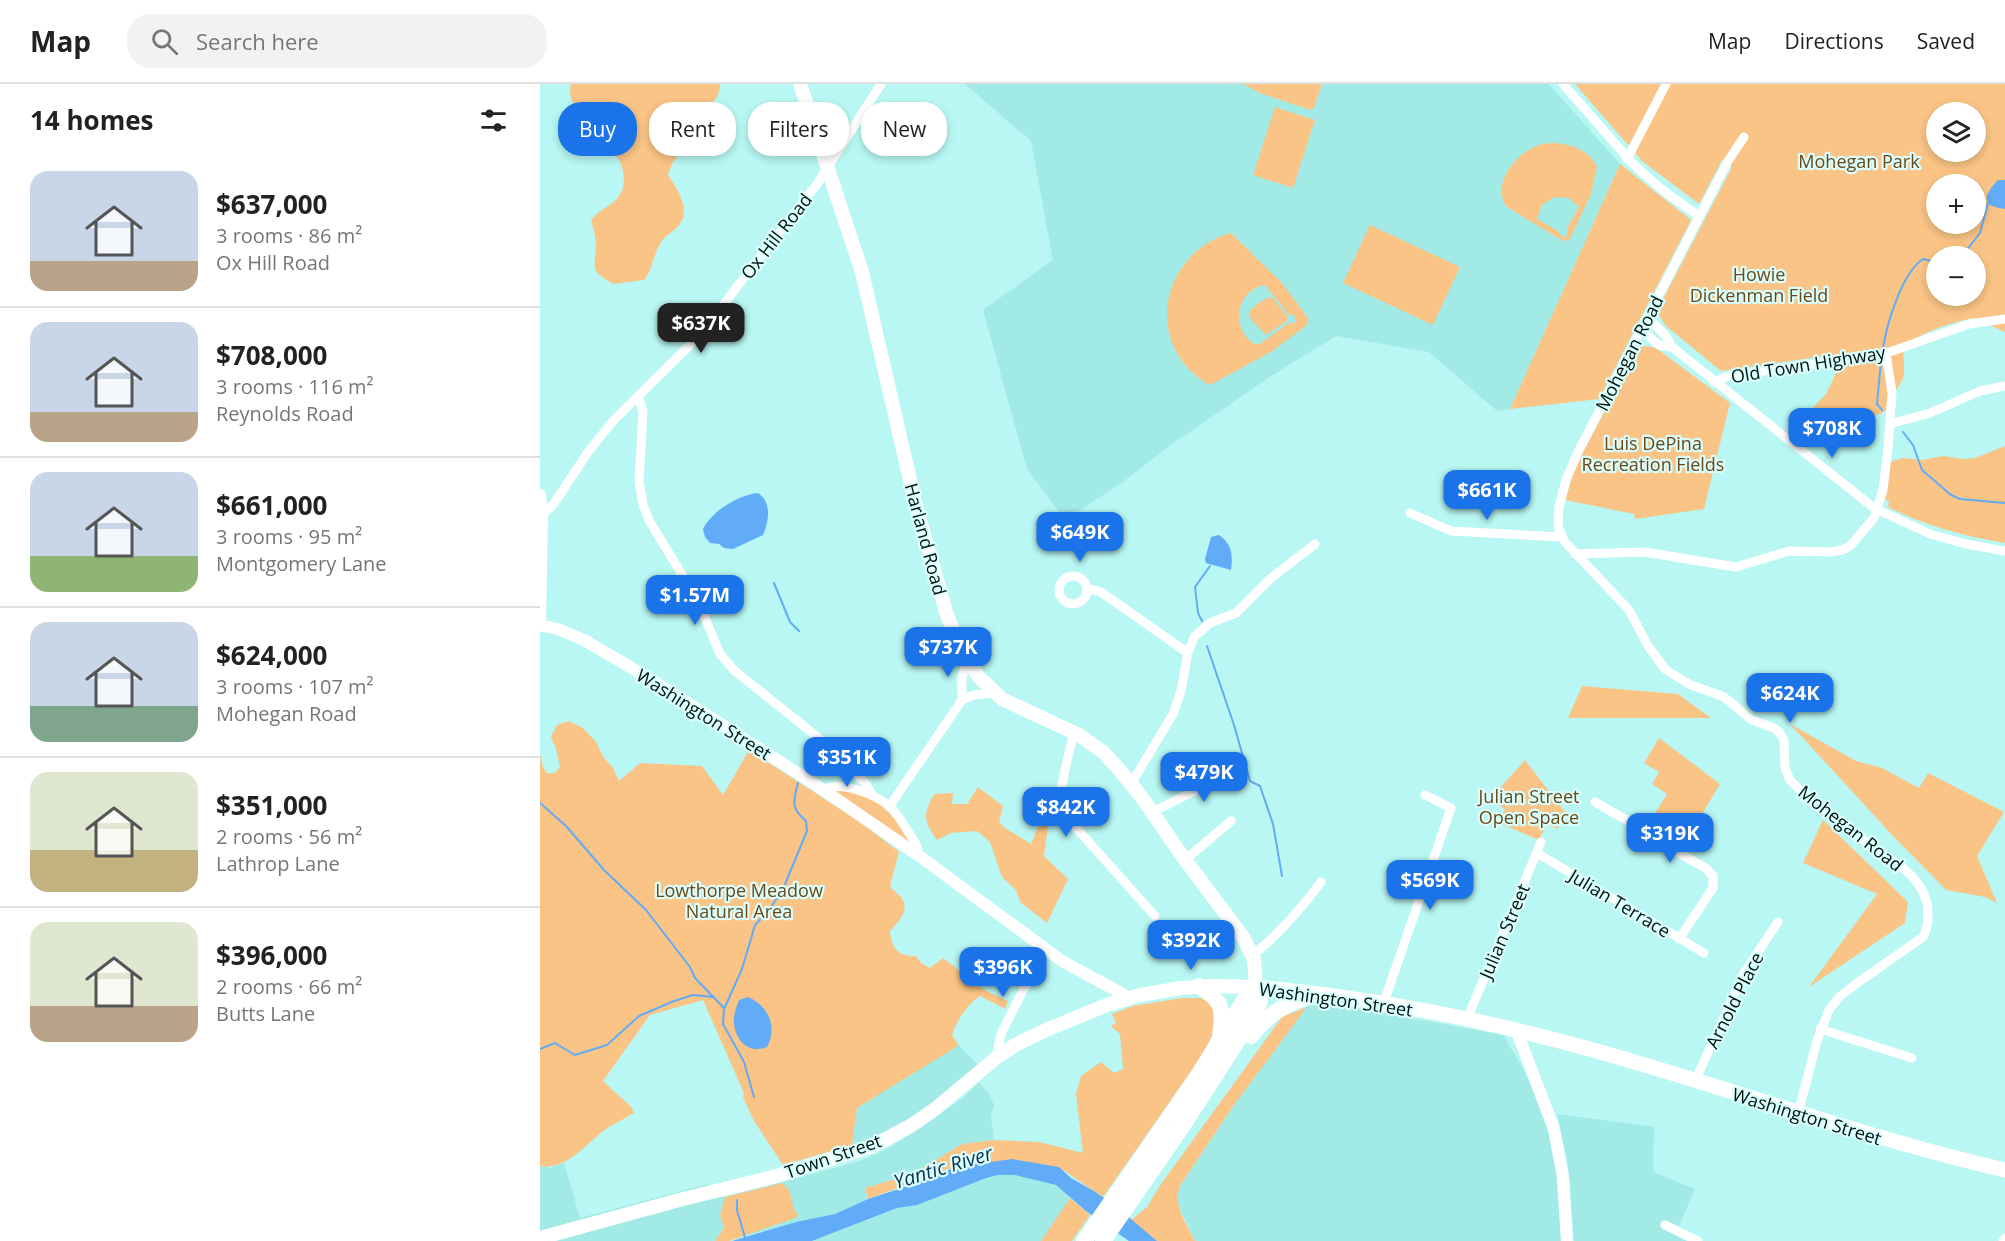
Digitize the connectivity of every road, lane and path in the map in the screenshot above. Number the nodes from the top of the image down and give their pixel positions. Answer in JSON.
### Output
{"nodes":[{"id":1,"x":800,"y":84,"type":"edge"},
{"id":2,"x":881,"y":84,"type":"edge"},
{"id":3,"x":1563,"y":84,"type":"edge"},
{"id":4,"x":1666,"y":84,"type":"edge"},
{"id":5,"x":1744,"y":137,"type":"dead end"},
{"id":6,"x":1627,"y":159,"type":"junction"},
{"id":7,"x":828,"y":166,"type":"junction"},
{"id":8,"x":1699,"y":216,"type":"junction"},
{"id":9,"x":1647,"y":317,"type":"junction"},
{"id":10,"x":2005,"y":319,"type":"edge"},
{"id":11,"x":1641,"y":330,"type":"junction"},
{"id":12,"x":1672,"y":347,"type":"junction"},
{"id":13,"x":1886,"y":353,"type":"junction"},
{"id":14,"x":1714,"y":382,"type":"junction"},
{"id":15,"x":2005,"y":386,"type":"edge"},
{"id":16,"x":638,"y":396,"type":"junction"},
{"id":17,"x":1890,"y":424,"type":"junction"},
{"id":18,"x":540,"y":495,"type":"edge"},
{"id":19,"x":1877,"y":510,"type":"junction"},
{"id":20,"x":1410,"y":513,"type":"dead end"},
{"id":21,"x":542,"y":515,"type":"junction"},
{"id":22,"x":1561,"y":537,"type":"junction"},
{"id":23,"x":1315,"y":544,"type":"dead end"},
{"id":24,"x":2005,"y":551,"type":"edge"},
{"id":25,"x":1575,"y":554,"type":"junction"},
{"id":26,"x":1088,"y":588,"type":"dead end"},
{"id":27,"x":540,"y":625,"type":"edge"},
{"id":28,"x":1188,"y":653,"type":"junction"},
{"id":29,"x":968,"y":662,"type":"junction"},
{"id":30,"x":994,"y":693,"type":"junction"},
{"id":31,"x":962,"y":700,"type":"junction"},
{"id":32,"x":1074,"y":733,"type":"junction"},
{"id":33,"x":1241,"y":767,"type":"dead end"},
{"id":34,"x":1131,"y":784,"type":"junction"},
{"id":35,"x":824,"y":790,"type":"junction"},
{"id":36,"x":872,"y":795,"type":"junction"},
{"id":37,"x":1425,"y":795,"type":"dead end"},
{"id":38,"x":1596,"y":802,"type":"dead end"},
{"id":39,"x":889,"y":807,"type":"junction"},
{"id":40,"x":1153,"y":812,"type":"junction"},
{"id":41,"x":1231,"y":821,"type":"dead end"},
{"id":42,"x":1541,"y":842,"type":"dead end"},
{"id":43,"x":1537,"y":853,"type":"junction"},
{"id":44,"x":918,"y":855,"type":"junction"},
{"id":45,"x":1185,"y":861,"type":"junction"},
{"id":46,"x":1321,"y":882,"type":"dead end"},
{"id":47,"x":1155,"y":916,"type":"dead end"},
{"id":48,"x":1778,"y":922,"type":"dead end"},
{"id":49,"x":1679,"y":939,"type":"junction"},
{"id":50,"x":1044,"y":949,"type":"junction"},
{"id":51,"x":1704,"y":953,"type":"dead end"},
{"id":52,"x":1253,"y":955,"type":"junction"},
{"id":53,"x":1199,"y":986,"type":"junction"},
{"id":54,"x":1256,"y":987,"type":"junction"},
{"id":55,"x":1317,"y":994,"type":"junction"},
{"id":56,"x":1130,"y":998,"type":"junction"},
{"id":57,"x":1383,"y":1005,"type":"junction"},
{"id":58,"x":1467,"y":1019,"type":"junction"},
{"id":59,"x":1516,"y":1029,"type":"junction"},
{"id":60,"x":1820,"y":1029,"type":"junction"},
{"id":61,"x":1219,"y":1042,"type":"junction"},
{"id":62,"x":996,"y":1058,"type":"junction"},
{"id":63,"x":1912,"y":1058,"type":"dead end"},
{"id":64,"x":1695,"y":1081,"type":"junction"},
{"id":65,"x":1210,"y":1084,"type":"junction"},
{"id":66,"x":1798,"y":1113,"type":"junction"},
{"id":67,"x":2005,"y":1170,"type":"edge"},
{"id":68,"x":1128,"y":1192,"type":"junction"},
{"id":69,"x":1665,"y":1225,"type":"dead end"},
{"id":70,"x":540,"y":1238,"type":"edge"},
{"id":71,"x":1092,"y":1239,"type":"edge"},
{"id":72,"x":1567,"y":1241,"type":"edge"},
{"id":73,"x":1698,"y":1241,"type":"edge"}],
"edges":[{"from":1,"to":7,"type":"main road","name":"Harland Road"},
{"from":2,"to":7,"type":"street","name":"Ox Hill Road"},
{"from":3,"to":6,"type":"street"},
{"from":4,"to":6,"type":"street"},
{"from":5,"to":8,"type":"street","name":"Mohegan Road"},
{"from":6,"to":8,"type":"street"},
{"from":7,"to":16,"type":"street","name":"Ox Hill Road"},
{"from":7,"to":29,"type":"main road","name":"Harland Road"},
{"from":8,"to":9,"type":"street","name":"Mohegan Road"},
{"from":9,"to":11,"type":"street","name":"Mohegan Road"},
{"from":9,"to":12,"type":"street"},
{"from":10,"to":13,"type":"street","name":"Old Town Highway"},
{"from":11,"to":12,"type":"street"},
{"from":11,"to":22,"type":"street","name":"Mohegan Road"},
{"from":12,"to":14,"type":"street"},
{"from":13,"to":14,"type":"street","name":"Old Town Highway"},
{"from":13,"to":17,"type":"street"},
{"from":14,"to":19,"type":"street"},
{"from":15,"to":17,"type":"street"},
{"from":16,"to":21,"type":"street","name":"Ox Hill Road"},
{"from":16,"to":36,"type":"street"},
{"from":17,"to":19,"type":"street"},
{"from":18,"to":21,"type":"street"},
{"from":19,"to":24,"type":"street"},
{"from":19,"to":25,"type":"street"},
{"from":20,"to":22,"type":"street"},
{"from":21,"to":27,"type":"street"},
{"from":22,"to":25,"type":"street","name":"Mohegan Road"},
{"from":23,"to":28,"type":"street"},
{"from":25,"to":60,"type":"street","name":"Mohegan Road"},
{"from":26,"to":28,"type":"street"},
{"from":27,"to":35,"type":"street","name":"Washington Street"},
{"from":28,"to":34,"type":"street"},
{"from":29,"to":30,"type":"main road","name":"Harland Road"},
{"from":29,"to":31,"type":"street"},
{"from":30,"to":31,"type":"street"},
{"from":30,"to":32,"type":"main road","name":"Harland Road"},
{"from":31,"to":39,"type":"street"},
{"from":32,"to":34,"type":"main road","name":"Harland Road"},
{"from":32,"to":47,"type":"street"},
{"from":33,"to":40,"type":"street"},
{"from":34,"to":40,"type":"main road","name":"Harland Road"},
{"from":35,"to":36,"type":"street"},
{"from":35,"to":44,"type":"street","name":"Washington Street"},
{"from":36,"to":39,"type":"street"},
{"from":37,"to":57,"type":"street"},
{"from":38,"to":49,"type":"street"},
{"from":39,"to":44,"type":"street"},
{"from":40,"to":45,"type":"main road","name":"Harland Road"},
{"from":41,"to":45,"type":"street"},
{"from":42,"to":43,"type":"street","name":"Julian Street"},
{"from":43,"to":49,"type":"street","name":"Julian Terrace"},
{"from":43,"to":58,"type":"street","name":"Julian Street"},
{"from":44,"to":50,"type":"street","name":"Washington Street"},
{"from":45,"to":52,"type":"main road","name":"Harland Road"},
{"from":46,"to":52,"type":"street"},
{"from":48,"to":64,"type":"street","name":"Arnold Place"},
{"from":49,"to":51,"type":"street","name":"Julian Terrace"},
{"from":50,"to":56,"type":"street","name":"Washington Street"},
{"from":50,"to":62,"type":"street"},
{"from":52,"to":54,"type":"main road","name":"Harland Road"},
{"from":53,"to":54,"type":"main road","name":"Washington Street"},
{"from":53,"to":56,"type":"main road","name":"Washington Street"},
{"from":53,"to":61,"type":"highway"},
{"from":54,"to":55,"type":"highway","name":"Washington Street"},
{"from":54,"to":61,"type":"highway"},
{"from":54,"to":65,"type":"highway"},
{"from":55,"to":57,"type":"highway","name":"Washington Street"},
{"from":55,"to":65,"type":"highway"},
{"from":56,"to":62,"type":"main road","name":"Town Street"},
{"from":57,"to":58,"type":"highway","name":"Washington Street"},
{"from":58,"to":59,"type":"highway","name":"Washington Street"},
{"from":59,"to":64,"type":"highway","name":"Washington Street"},
{"from":59,"to":72,"type":"street"},
{"from":60,"to":63,"type":"street"},
{"from":60,"to":66,"type":"street","name":"Mohegan Road"},
{"from":61,"to":68,"type":"highway"},
{"from":62,"to":70,"type":"main road","name":"Town Street"},
{"from":64,"to":66,"type":"highway","name":"Washington Street"},
{"from":65,"to":68,"type":"highway"},
{"from":66,"to":67,"type":"highway","name":"Washington Street"},
{"from":68,"to":71,"type":"highway"},
{"from":69,"to":73,"type":"street"}]}
